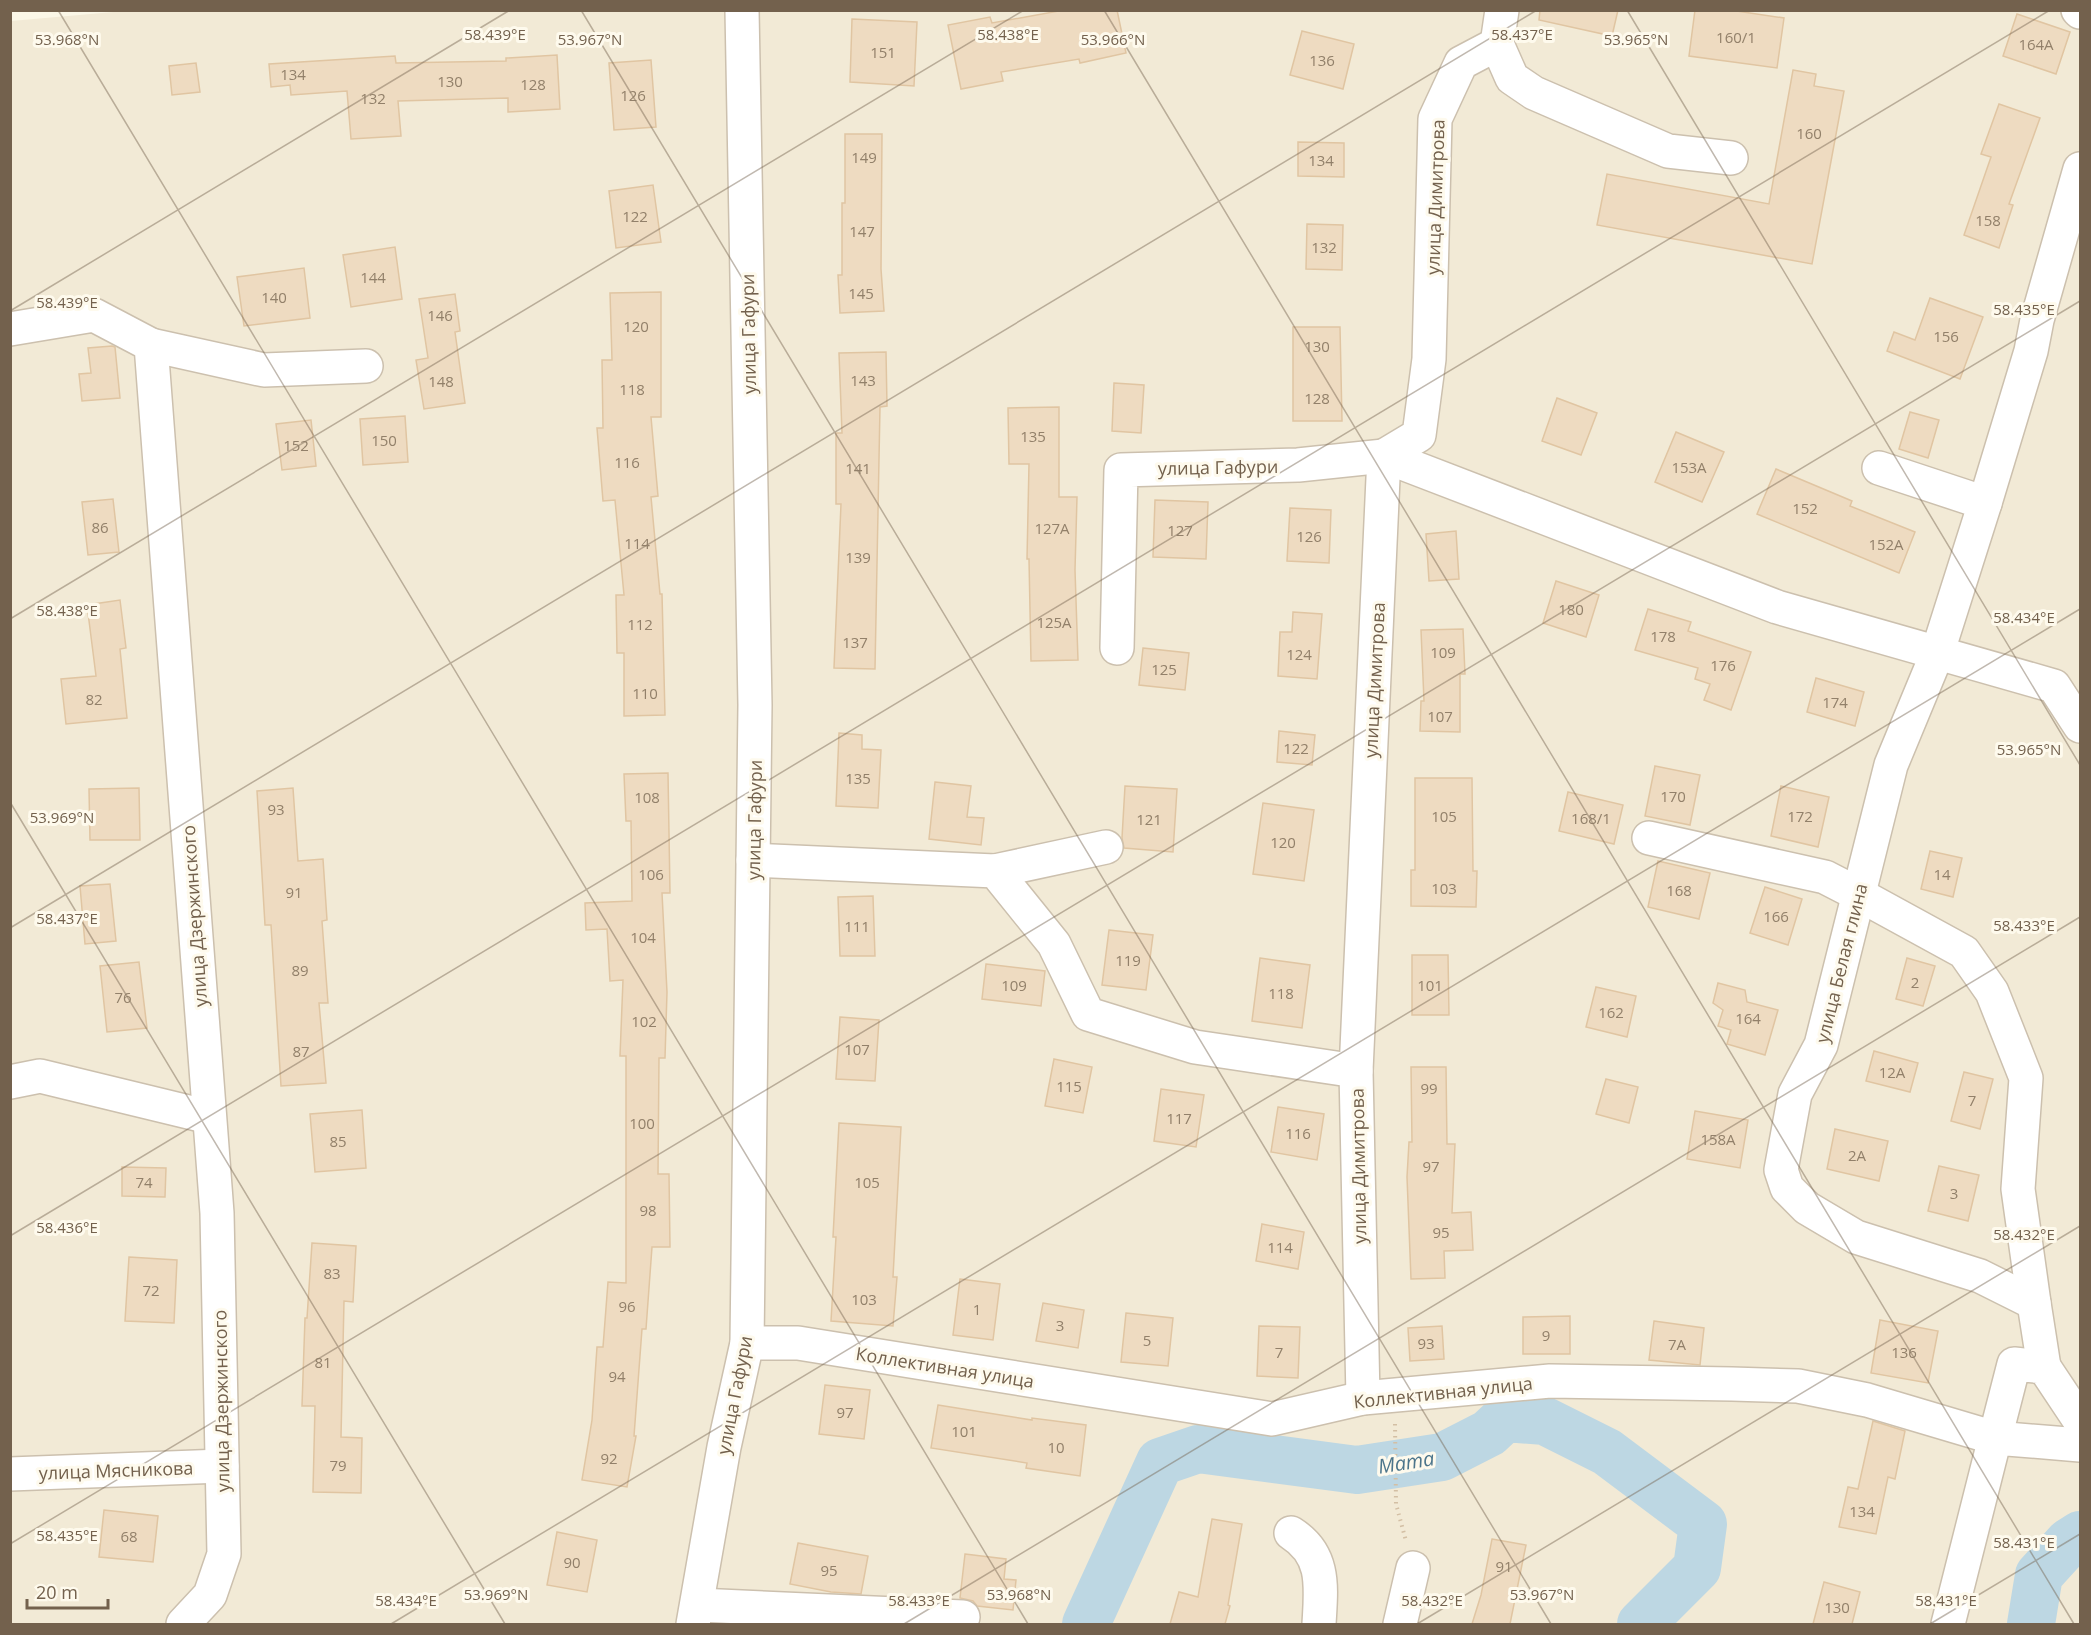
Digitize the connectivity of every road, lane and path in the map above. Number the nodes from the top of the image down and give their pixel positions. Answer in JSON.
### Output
{"nodes":[{"id":1,"x":742,"y":10,"type":"edge"},
{"id":2,"x":1502,"y":10,"type":"edge"},
{"id":3,"x":1497,"y":44,"type":"junction"},
{"id":4,"x":1731,"y":158,"type":"dead end"},
{"id":5,"x":2080,"y":169,"type":"edge"},
{"id":6,"x":10,"y":329,"type":"edge"},
{"id":7,"x":151,"y":345,"type":"junction"},
{"id":8,"x":366,"y":366,"type":"dead end"},
{"id":9,"x":1384,"y":456,"type":"junction"},
{"id":10,"x":1879,"y":468,"type":"dead end"},
{"id":11,"x":1985,"y":503,"type":"junction"},
{"id":12,"x":1117,"y":648,"type":"dead end"},
{"id":13,"x":1937,"y":654,"type":"junction"},
{"id":14,"x":2080,"y":726,"type":"edge"},
{"id":15,"x":1649,"y":838,"type":"dead end"},
{"id":16,"x":1106,"y":847,"type":"dead end"},
{"id":17,"x":753,"y":860,"type":"junction"},
{"id":18,"x":995,"y":871,"type":"junction"},
{"id":19,"x":1858,"y":894,"type":"junction"},
{"id":20,"x":1356,"y":1071,"type":"junction"},
{"id":21,"x":10,"y":1082,"type":"edge"},
{"id":22,"x":209,"y":1117,"type":"junction"},
{"id":23,"x":2034,"y":1303,"type":"junction"},
{"id":24,"x":747,"y":1343,"type":"junction"},
{"id":25,"x":2044,"y":1367,"type":"junction"},
{"id":26,"x":1363,"y":1398,"type":"junction"},
{"id":27,"x":1394,"y":1420,"type":"dead end"},
{"id":28,"x":2080,"y":1421,"type":"edge"},
{"id":29,"x":1995,"y":1438,"type":"junction"},
{"id":30,"x":2080,"y":1445,"type":"edge"},
{"id":31,"x":222,"y":1466,"type":"junction"},
{"id":32,"x":10,"y":1474,"type":"edge"},
{"id":33,"x":1291,"y":1533,"type":"dead end"},
{"id":34,"x":1413,"y":1568,"type":"joint"},
{"id":35,"x":1957,"y":1593,"type":"junction"},
{"id":36,"x":695,"y":1615,"type":"edge"},
{"id":37,"x":963,"y":1617,"type":"dead end"},
{"id":38,"x":183,"y":1624,"type":"edge"},
{"id":39,"x":1319,"y":1624,"type":"edge"},
{"id":40,"x":1400,"y":1624,"type":"edge"},
{"id":41,"x":1948,"y":1624,"type":"edge"},
{"id":42,"x":1969,"y":1624,"type":"edge"}],
"edges":[{"from":1,"to":17,"type":"street","name":"улица Гафури"},
{"from":2,"to":3,"type":"street"},
{"from":3,"to":4,"type":"street"},
{"from":3,"to":9,"type":"street","name":"улица Димитрова"},
{"from":5,"to":11,"type":"street","name":"улица Белая глина"},
{"from":6,"to":7,"type":"street"},
{"from":7,"to":8,"type":"street"},
{"from":7,"to":22,"type":"street","name":"улица Дзержинского"},
{"from":9,"to":12,"type":"street","name":"улица Гафури"},
{"from":9,"to":13,"type":"street"},
{"from":9,"to":20,"type":"street","name":"улица Димитрова"},
{"from":10,"to":11,"type":"street"},
{"from":11,"to":13,"type":"street","name":"улица Белая глина"},
{"from":13,"to":14,"type":"street"},
{"from":13,"to":19,"type":"street","name":"улица Белая глина"},
{"from":15,"to":19,"type":"street"},
{"from":16,"to":18,"type":"street"},
{"from":17,"to":18,"type":"street"},
{"from":17,"to":24,"type":"street","name":"улица Гафури"},
{"from":18,"to":20,"type":"street"},
{"from":19,"to":23,"type":"street"},
{"from":19,"to":23,"type":"street","name":"улица Белая глина"},
{"from":20,"to":26,"type":"street","name":"улица Димитрова"},
{"from":21,"to":22,"type":"street"},
{"from":22,"to":31,"type":"street","name":"улица Дзержинского"},
{"from":23,"to":25,"type":"street"},
{"from":24,"to":26,"type":"street","name":"Коллективная улица"},
{"from":24,"to":36,"type":"street","name":"улица Гафури"},
{"from":25,"to":28,"type":"street"},
{"from":25,"to":29,"type":"street"},
{"from":26,"to":29,"type":"street","name":"Коллективная улица"},
{"from":27,"to":34,"type":"path"},
{"from":29,"to":30,"type":"street","name":"Коллективная улица"},
{"from":29,"to":35,"type":"street"},
{"from":31,"to":32,"type":"street","name":"улица Мясникова"},
{"from":31,"to":38,"type":"street","name":"улица Дзержинского"},
{"from":33,"to":39,"type":"street"},
{"from":34,"to":40,"type":"street"},
{"from":35,"to":41,"type":"street"},
{"from":35,"to":42,"type":"street"},
{"from":36,"to":37,"type":"street"}]}
